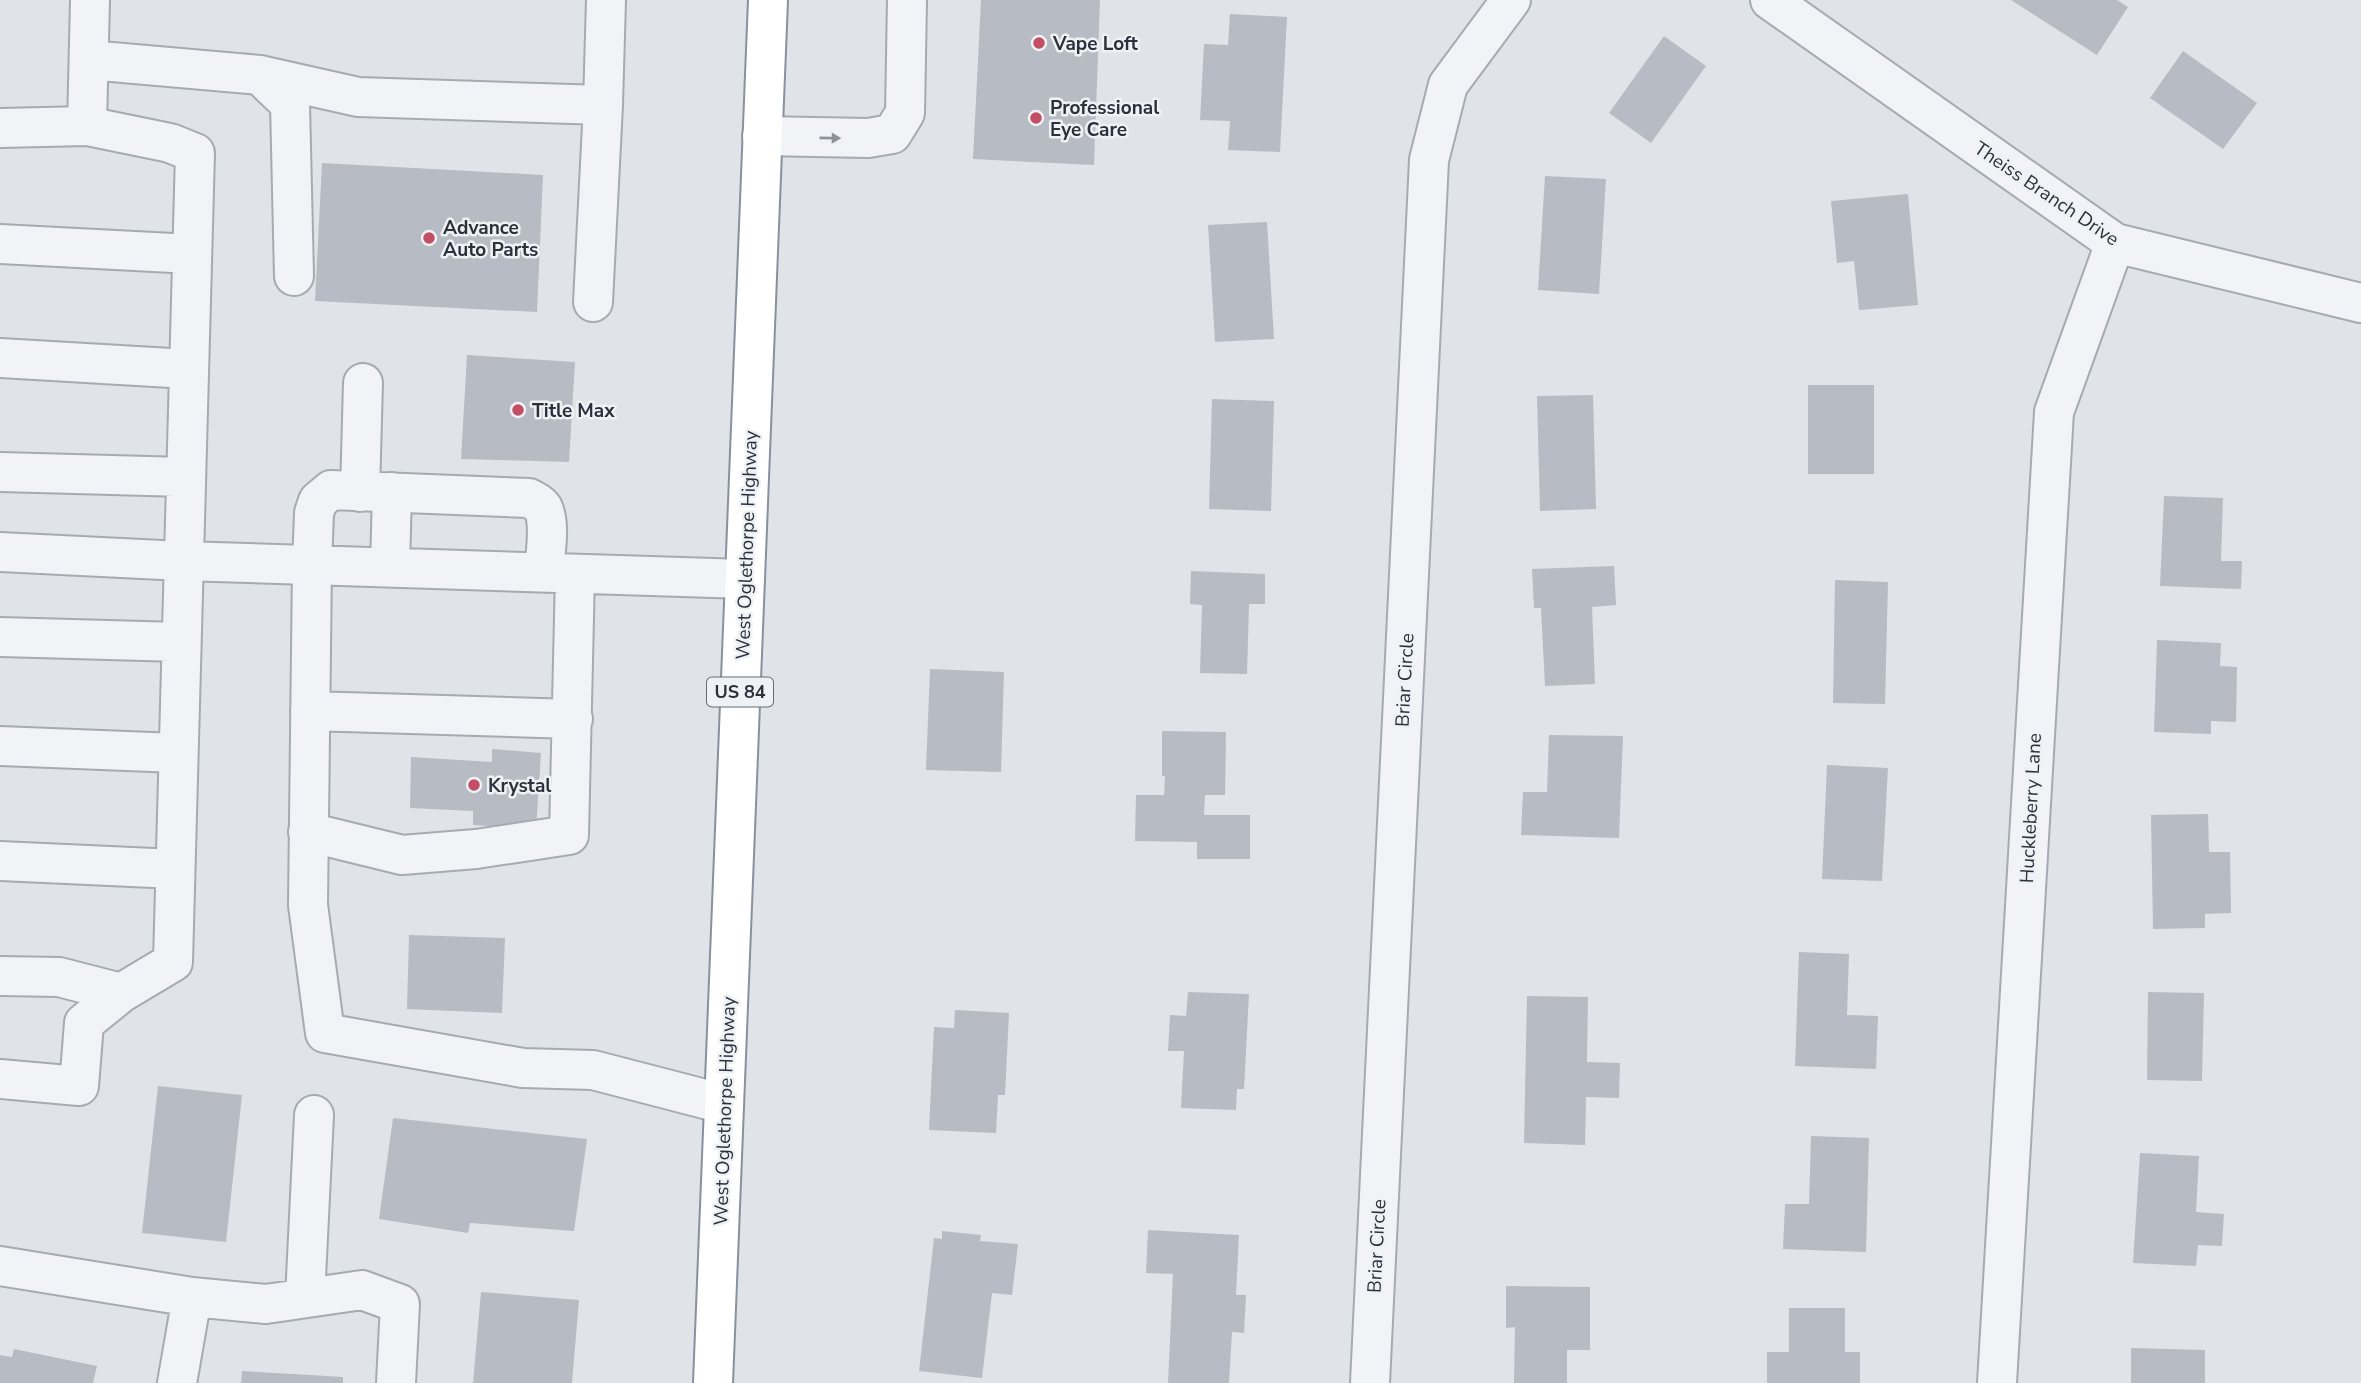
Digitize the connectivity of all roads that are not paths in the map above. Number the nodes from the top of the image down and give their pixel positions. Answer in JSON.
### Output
{"nodes":[{"id":1,"x":90,"y":0,"type":"edge"},
{"id":2,"x":606,"y":0,"type":"edge"},
{"id":3,"x":768,"y":0,"type":"edge"},
{"id":4,"x":906,"y":0,"type":"edge"},
{"id":5,"x":1511,"y":0,"type":"edge"},
{"id":6,"x":1770,"y":0,"type":"edge"},
{"id":7,"x":89,"y":60,"type":"junction"},
{"id":8,"x":260,"y":75,"type":"junction"},
{"id":9,"x":603,"y":105,"type":"junction"},
{"id":10,"x":87,"y":126,"type":"junction"},
{"id":11,"x":0,"y":128,"type":"edge"},
{"id":12,"x":762,"y":136,"type":"junction"},
{"id":13,"x":2115,"y":243,"type":"junction"},
{"id":14,"x":0,"y":244,"type":"edge"},
{"id":15,"x":192,"y":254,"type":"junction"},
{"id":16,"x":295,"y":276,"type":"dead end"},
{"id":17,"x":593,"y":302,"type":"dead end"},
{"id":18,"x":2361,"y":303,"type":"edge"},
{"id":19,"x":0,"y":359,"type":"edge"},
{"id":20,"x":188,"y":369,"type":"junction"},
{"id":21,"x":363,"y":383,"type":"dead end"},
{"id":22,"x":0,"y":472,"type":"edge"},
{"id":23,"x":185,"y":477,"type":"junction"},
{"id":24,"x":376,"y":492,"type":"junction"},
{"id":25,"x":0,"y":552,"type":"edge"},
{"id":26,"x":182,"y":561,"type":"junction"},
{"id":27,"x":312,"y":565,"type":"junction"},
{"id":28,"x":390,"y":567,"type":"junction"},
{"id":29,"x":560,"y":573,"type":"junction"},
{"id":30,"x":745,"y":579,"type":"junction"},
{"id":31,"x":0,"y":637,"type":"edge"},
{"id":32,"x":180,"y":642,"type":"junction"},
{"id":33,"x":310,"y":711,"type":"junction"},
{"id":34,"x":573,"y":719,"type":"junction"},
{"id":35,"x":0,"y":746,"type":"edge"},
{"id":36,"x":177,"y":753,"type":"junction"},
{"id":37,"x":309,"y":832,"type":"junction"},
{"id":38,"x":0,"y":861,"type":"edge"},
{"id":39,"x":174,"y":869,"type":"junction"},
{"id":40,"x":0,"y":976,"type":"edge"},
{"id":41,"x":121,"y":993,"type":"junction"},
{"id":42,"x":0,"y":1079,"type":"edge"},
{"id":43,"x":724,"y":1104,"type":"junction"},
{"id":44,"x":314,"y":1115,"type":"dead end"},
{"id":45,"x":0,"y":1266,"type":"edge"},
{"id":46,"x":192,"y":1297,"type":"junction"},
{"id":47,"x":305,"y":1298,"type":"junction"},
{"id":48,"x":177,"y":1383,"type":"edge"},
{"id":49,"x":396,"y":1383,"type":"edge"},
{"id":50,"x":713,"y":1383,"type":"edge"},
{"id":51,"x":1370,"y":1383,"type":"edge"},
{"id":52,"x":1997,"y":1383,"type":"edge"}],
"edges":[{"from":1,"to":7,"type":"street"},
{"from":2,"to":9,"type":"street"},
{"from":3,"to":12,"type":"highway","name":"West Oglethorpe Highway","number":"US 84"},
{"from":12,"to":4,"type":"street","one_way":true},
{"from":5,"to":51,"type":"street","name":"Briar Circle"},
{"from":6,"to":13,"type":"street","name":"Theiss Branch Drive"},
{"from":7,"to":8,"type":"street"},
{"from":7,"to":10,"type":"street"},
{"from":8,"to":9,"type":"street"},
{"from":8,"to":16,"type":"street"},
{"from":9,"to":17,"type":"street"},
{"from":10,"to":11,"type":"street"},
{"from":10,"to":15,"type":"street"},
{"from":12,"to":30,"type":"highway","name":"West Oglethorpe Highway","number":"US 84"},
{"from":13,"to":18,"type":"street","name":"Theiss Branch Drive"},
{"from":13,"to":52,"type":"street","name":"Huckleberry Lane"},
{"from":14,"to":15,"type":"street"},
{"from":15,"to":20,"type":"street"},
{"from":19,"to":20,"type":"street"},
{"from":20,"to":23,"type":"street"},
{"from":21,"to":24,"type":"street"},
{"from":22,"to":23,"type":"street"},
{"from":23,"to":26,"type":"street"},
{"from":24,"to":27,"type":"street"},
{"from":24,"to":28,"type":"street"},
{"from":24,"to":29,"type":"street"},
{"from":25,"to":26,"type":"street"},
{"from":26,"to":27,"type":"street"},
{"from":26,"to":32,"type":"street"},
{"from":27,"to":28,"type":"street"},
{"from":27,"to":33,"type":"street"},
{"from":28,"to":29,"type":"street"},
{"from":29,"to":30,"type":"street"},
{"from":29,"to":34,"type":"street"},
{"from":30,"to":43,"type":"highway","name":"West Oglethorpe Highway","number":"US 84"},
{"from":31,"to":32,"type":"street"},
{"from":32,"to":36,"type":"street"},
{"from":33,"to":34,"type":"street"},
{"from":33,"to":37,"type":"street"},
{"from":34,"to":37,"type":"street"},
{"from":35,"to":36,"type":"street"},
{"from":36,"to":39,"type":"street"},
{"from":37,"to":43,"type":"street"},
{"from":38,"to":39,"type":"street"},
{"from":39,"to":41,"type":"street"},
{"from":40,"to":41,"type":"street"},
{"from":41,"to":42,"type":"street"},
{"from":43,"to":50,"type":"highway","name":"West Oglethorpe Highway","number":"US 84"},
{"from":44,"to":47,"type":"street"},
{"from":45,"to":46,"type":"street"},
{"from":46,"to":47,"type":"street"},
{"from":46,"to":48,"type":"street"},
{"from":47,"to":49,"type":"street"}]}
